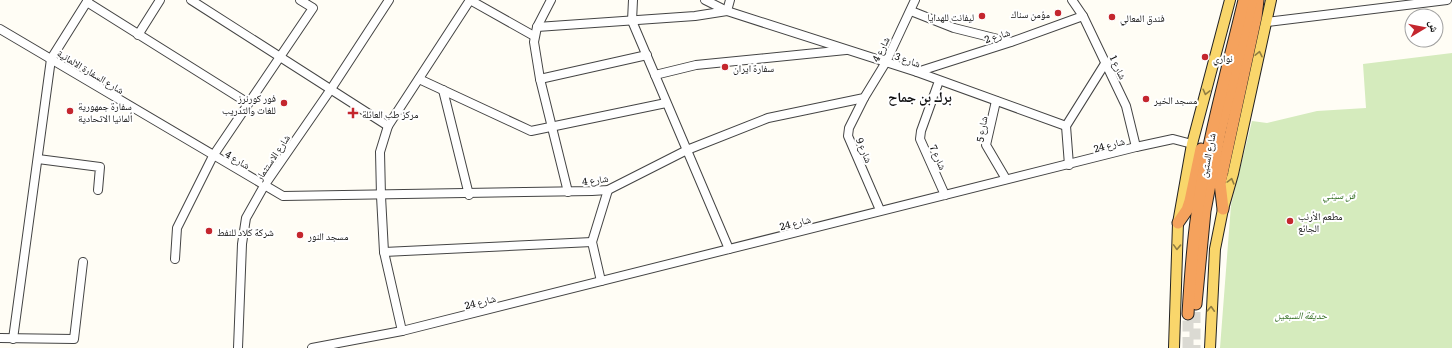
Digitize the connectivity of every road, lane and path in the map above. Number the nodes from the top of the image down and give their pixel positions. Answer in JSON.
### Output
{"nodes":[{"id":1,"x":160,"y":0,"type":"edge"},
{"id":2,"x":191,"y":0,"type":"edge"},
{"id":3,"x":300,"y":0,"type":"edge"},
{"id":4,"x":389,"y":0,"type":"edge"},
{"id":5,"x":470,"y":0,"type":"edge"},
{"id":6,"x":552,"y":0,"type":"edge"},
{"id":7,"x":633,"y":0,"type":"edge"},
{"id":8,"x":705,"y":0,"type":"edge"},
{"id":9,"x":730,"y":0,"type":"edge"},
{"id":10,"x":915,"y":0,"type":"edge"},
{"id":11,"x":1072,"y":0,"type":"edge"},
{"id":12,"x":1230,"y":0,"type":"edge"},
{"id":13,"x":1240,"y":0,"type":"edge"},
{"id":14,"x":1244,"y":0,"type":"edge"},
{"id":15,"x":1252,"y":0,"type":"edge"},
{"id":16,"x":1258,"y":0,"type":"edge"},
{"id":17,"x":1271,"y":0,"type":"edge"},
{"id":18,"x":1447,"y":0,"type":"edge"},
{"id":19,"x":88,"y":1,"type":"edge"},
{"id":20,"x":1423,"y":2,"type":"edge"},
{"id":21,"x":727,"y":11,"type":"junction"},
{"id":22,"x":911,"y":11,"type":"junction"},
{"id":23,"x":1083,"y":16,"type":"junction"},
{"id":24,"x":632,"y":21,"type":"junction"},
{"id":25,"x":1267,"y":22,"type":"junction"},
{"id":26,"x":537,"y":27,"type":"junction"},
{"id":27,"x":0,"y":29,"type":"edge"},
{"id":28,"x":138,"y":34,"type":"junction"},
{"id":29,"x":534,"y":36,"type":"junction"},
{"id":30,"x":1011,"y":42,"type":"junction"},
{"id":31,"x":850,"y":50,"type":"junction"},
{"id":32,"x":647,"y":55,"type":"junction"},
{"id":33,"x":280,"y":57,"type":"junction"},
{"id":34,"x":51,"y":60,"type":"junction"},
{"id":35,"x":886,"y":62,"type":"junction"},
{"id":36,"x":1106,"y":62,"type":"junction"},
{"id":37,"x":917,"y":72,"type":"junction"},
{"id":38,"x":654,"y":75,"type":"junction"},
{"id":39,"x":419,"y":79,"type":"junction"},
{"id":40,"x":540,"y":79,"type":"junction"},
{"id":41,"x":939,"y":81,"type":"junction"},
{"id":42,"x":331,"y":89,"type":"junction"},
{"id":43,"x":443,"y":90,"type":"junction"},
{"id":44,"x":864,"y":98,"type":"junction"},
{"id":45,"x":996,"y":101,"type":"junction"},
{"id":46,"x":248,"y":103,"type":"junction"},
{"id":47,"x":666,"y":103,"type":"junction"},
{"id":48,"x":388,"y":126,"type":"junction"},
{"id":49,"x":1066,"y":126,"type":"junction"},
{"id":50,"x":552,"y":127,"type":"junction"},
{"id":51,"x":1192,"y":144,"type":"junction"},
{"id":52,"x":1136,"y":147,"type":"junction"},
{"id":53,"x":687,"y":150,"type":"junction"},
{"id":54,"x":213,"y":156,"type":"junction"},
{"id":55,"x":38,"y":159,"type":"junction"},
{"id":56,"x":1069,"y":165,"type":"junction"},
{"id":57,"x":1006,"y":179,"type":"junction"},
{"id":58,"x":264,"y":186,"type":"junction"},
{"id":59,"x":98,"y":190,"type":"dead end"},
{"id":60,"x":608,"y":190,"type":"junction"},
{"id":61,"x":568,"y":192,"type":"junction"},
{"id":62,"x":468,"y":194,"type":"junction"},
{"id":63,"x":945,"y":195,"type":"junction"},
{"id":64,"x":380,"y":196,"type":"junction"},
{"id":65,"x":1223,"y":209,"type":"junction"},
{"id":66,"x":880,"y":210,"type":"junction"},
{"id":67,"x":1178,"y":223,"type":"junction"},
{"id":68,"x":592,"y":242,"type":"junction"},
{"id":69,"x":729,"y":249,"type":"junction"},
{"id":70,"x":384,"y":252,"type":"junction"},
{"id":71,"x":175,"y":260,"type":"dead end"},
{"id":72,"x":83,"y":262,"type":"dead end"},
{"id":73,"x":601,"y":281,"type":"junction"},
{"id":74,"x":402,"y":331,"type":"junction"},
{"id":75,"x":0,"y":338,"type":"edge"},
{"id":76,"x":13,"y":339,"type":"junction"},
{"id":77,"x":238,"y":348,"type":"edge"},
{"id":78,"x":312,"y":348,"type":"edge"},
{"id":79,"x":1174,"y":348,"type":"edge"},
{"id":80,"x":1210,"y":348,"type":"edge"}],
"edges":[{"from":1,"to":28,"type":"street"},
{"from":2,"to":33,"type":"street"},
{"from":3,"to":33,"type":"street"},
{"from":4,"to":42,"type":"street","name":"شارع الاستثمار"},
{"from":5,"to":29,"type":"street"},
{"from":5,"to":39,"type":"street"},
{"from":6,"to":26,"type":"street"},
{"from":7,"to":24,"type":"street"},
{"from":8,"to":21,"type":"street","name":"شارع 3"},
{"from":9,"to":21,"type":"street"},
{"from":10,"to":22,"type":"street","name":"شارع 4"},
{"from":11,"to":23,"type":"street","name":"شارع 1"},
{"from":12,"to":51,"type":"main road","one_way":true},
{"from":13,"to":67,"type":"highway"},
{"from":14,"to":15,"type":"highway","name":"شارع الستين"},
{"from":16,"to":65,"type":"highway"},
{"from":17,"to":25,"type":"main road"},
{"from":18,"to":20,"type":"street"},
{"from":19,"to":28,"type":"street"},
{"from":19,"to":34,"type":"street"},
{"from":20,"to":25,"type":"street"},
{"from":21,"to":24,"type":"street"},
{"from":21,"to":31,"type":"street","name":"شارع 3"},
{"from":22,"to":30,"type":"street"},
{"from":22,"to":35,"type":"street","name":"شارع 4"},
{"from":23,"to":30,"type":"street","name":"شارع 2"},
{"from":23,"to":36,"type":"street","name":"شارع 1"},
{"from":24,"to":26,"type":"street"},
{"from":24,"to":32,"type":"street"},
{"from":65,"to":25,"type":"main road","one_way":true},
{"from":26,"to":29,"type":"street"},
{"from":27,"to":34,"type":"street","name":"شارع السفارة الالمانية"},
{"from":28,"to":46,"type":"street"},
{"from":29,"to":40,"type":"street"},
{"from":30,"to":37,"type":"street","name":"شارع 2"},
{"from":31,"to":35,"type":"street","name":"شارع 3"},
{"from":31,"to":38,"type":"street"},
{"from":32,"to":38,"type":"street"},
{"from":32,"to":40,"type":"street"},
{"from":33,"to":42,"type":"street"},
{"from":33,"to":46,"type":"street"},
{"from":34,"to":54,"type":"street","name":"شارع السفارة الالمانية"},
{"from":34,"to":55,"type":"street"},
{"from":35,"to":37,"type":"street","name":"شارع 3"},
{"from":35,"to":44,"type":"street","name":"شارع 4"},
{"from":36,"to":49,"type":"street"},
{"from":36,"to":52,"type":"street","name":"شارع 1"},
{"from":37,"to":41,"type":"street","name":"شارع 3"},
{"from":38,"to":47,"type":"street"},
{"from":39,"to":43,"type":"street"},
{"from":39,"to":48,"type":"street"},
{"from":40,"to":50,"type":"street"},
{"from":41,"to":45,"type":"street","name":"شارع 3"},
{"from":41,"to":63,"type":"street","name":"شارع 7"},
{"from":42,"to":48,"type":"street"},
{"from":42,"to":58,"type":"street","name":"شارع الاستثمار"},
{"from":43,"to":50,"type":"street"},
{"from":43,"to":62,"type":"street"},
{"from":44,"to":53,"type":"street","name":"شارع 4"},
{"from":44,"to":66,"type":"street","name":"شارع 9"},
{"from":45,"to":49,"type":"street","name":"شارع 3"},
{"from":45,"to":57,"type":"street","name":"شارع 5"},
{"from":46,"to":54,"type":"street"},
{"from":47,"to":50,"type":"street"},
{"from":47,"to":53,"type":"street"},
{"from":48,"to":64,"type":"street"},
{"from":49,"to":56,"type":"street"},
{"from":50,"to":61,"type":"street"},
{"from":51,"to":52,"type":"street","name":"شارع 24"},
{"from":51,"to":67,"type":"main road"},
{"from":52,"to":56,"type":"street","name":"شارع 24"},
{"from":53,"to":60,"type":"street","name":"شارع 4"},
{"from":53,"to":69,"type":"street"},
{"from":54,"to":58,"type":"street","name":"شارع 4"},
{"from":54,"to":71,"type":"street"},
{"from":55,"to":59,"type":"street"},
{"from":55,"to":76,"type":"street"},
{"from":56,"to":57,"type":"street","name":"شارع 24"},
{"from":57,"to":63,"type":"street","name":"شارع 24"},
{"from":58,"to":64,"type":"street","name":"شارع 4"},
{"from":58,"to":77,"type":"street","name":"شارع الاستثمار"},
{"from":60,"to":61,"type":"street","name":"شارع 4"},
{"from":60,"to":68,"type":"street"},
{"from":61,"to":62,"type":"street","name":"شارع 4"},
{"from":62,"to":64,"type":"street","name":"شارع 4"},
{"from":63,"to":66,"type":"street","name":"شارع 24"},
{"from":64,"to":70,"type":"street"},
{"from":80,"to":65,"type":"main road","one_way":true},
{"from":66,"to":69,"type":"street","name":"شارع 24"},
{"from":67,"to":79,"type":"main road","one_way":true},
{"from":68,"to":70,"type":"street"},
{"from":68,"to":73,"type":"street"},
{"from":69,"to":73,"type":"street","name":"شارع 24"},
{"from":70,"to":74,"type":"street"},
{"from":72,"to":76,"type":"street"},
{"from":73,"to":74,"type":"street","name":"شارع 24"},
{"from":74,"to":78,"type":"street","name":"شارع 24"},
{"from":75,"to":76,"type":"street"}]}
